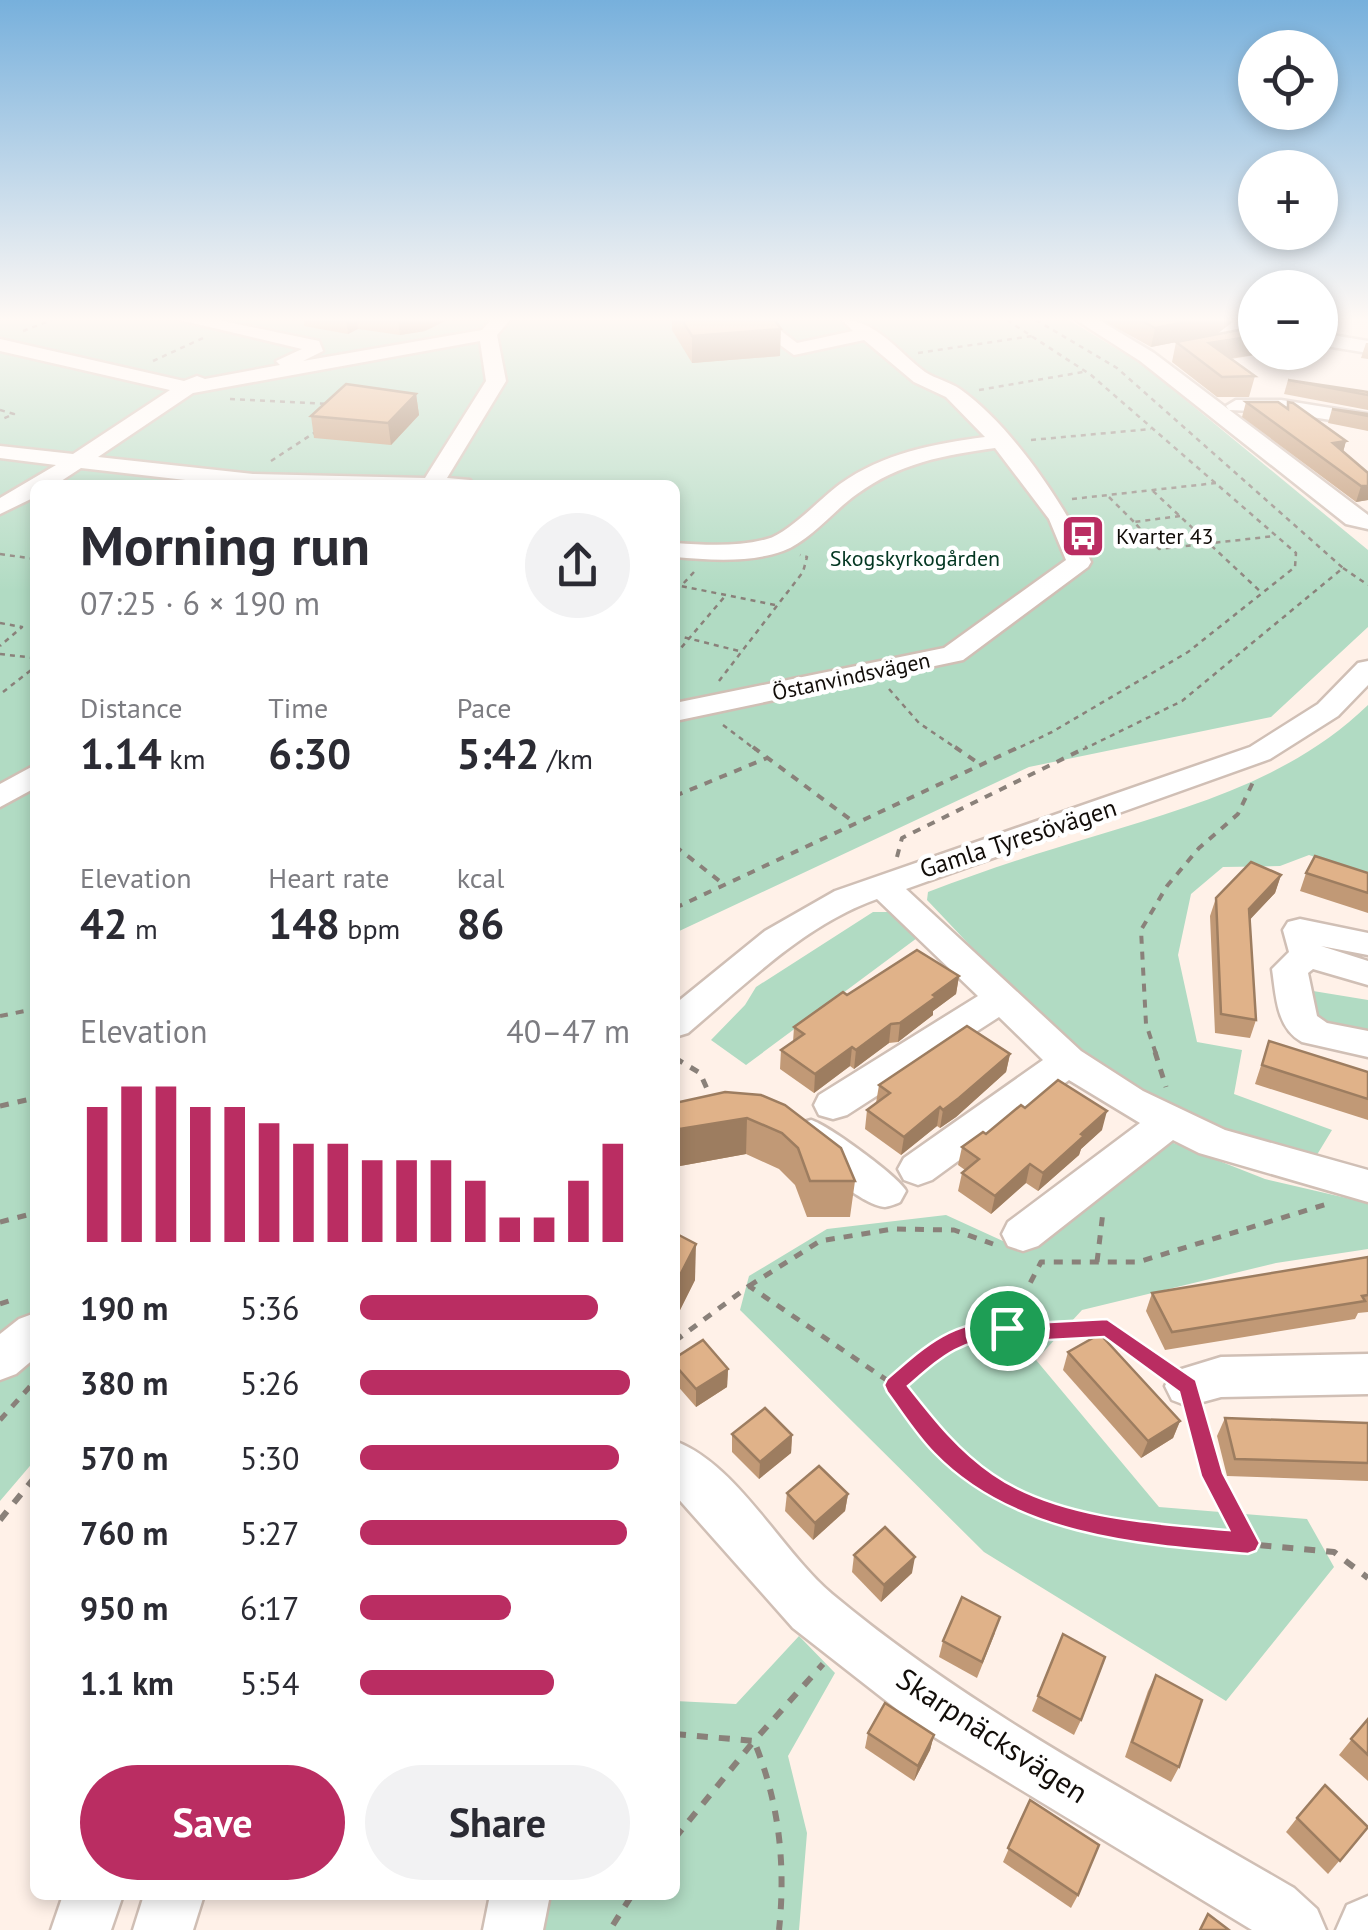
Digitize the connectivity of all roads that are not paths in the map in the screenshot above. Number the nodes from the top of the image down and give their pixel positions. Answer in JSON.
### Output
{"nodes":[{"id":1,"x":154,"y":410,"type":"edge"},
{"id":2,"x":478,"y":410,"type":"edge"},
{"id":3,"x":970,"y":410,"type":"edge"},
{"id":4,"x":1218,"y":410,"type":"edge"},
{"id":5,"x":1306,"y":410,"type":"edge"},
{"id":6,"x":1368,"y":420,"type":"edge"},
{"id":7,"x":1001,"y":441,"type":"junction"},
{"id":8,"x":0,"y":452,"type":"edge"},
{"id":9,"x":78,"y":462,"type":"junction"},
{"id":10,"x":47,"y":480,"type":"edge"},
{"id":11,"x":270,"y":480,"type":"edge"},
{"id":12,"x":434,"y":480,"type":"edge"},
{"id":13,"x":30,"y":490,"type":"edge"},
{"id":14,"x":0,"y":507,"type":"edge"},
{"id":15,"x":1368,"y":522,"type":"edge"},
{"id":16,"x":680,"y":550,"type":"edge"},
{"id":17,"x":1368,"y":669,"type":"edge"},
{"id":18,"x":692,"y":709,"type":"edge"},
{"id":19,"x":0,"y":763,"type":"edge"},
{"id":20,"x":30,"y":777,"type":"edge"},
{"id":21,"x":30,"y":780,"type":"edge"},
{"id":22,"x":0,"y":798,"type":"edge"},
{"id":23,"x":888,"y":874,"type":"junction"},
{"id":24,"x":1302,"y":933,"type":"junction"},
{"id":25,"x":1368,"y":944,"type":"edge"},
{"id":26,"x":1368,"y":973,"type":"edge"},
{"id":27,"x":999,"y":1000,"type":"junction"},
{"id":28,"x":680,"y":1020,"type":"edge"},
{"id":29,"x":1368,"y":1044,"type":"edge"},
{"id":30,"x":1068,"y":1061,"type":"junction"},
{"id":31,"x":833,"y":1106,"type":"dead end"},
{"id":32,"x":1169,"y":1106,"type":"junction"},
{"id":33,"x":776,"y":1116,"type":"edge"},
{"id":34,"x":1352,"y":1193,"type":"edge"},
{"id":35,"x":1015,"y":1241,"type":"road end"},
{"id":36,"x":24,"y":1316,"type":"edge"},
{"id":37,"x":0,"y":1360,"type":"edge"},
{"id":38,"x":1368,"y":1374,"type":"edge"},
{"id":39,"x":1188,"y":1386,"type":"road end"},
{"id":40,"x":680,"y":1468,"type":"edge"},
{"id":41,"x":91,"y":1900,"type":"edge"},
{"id":42,"x":172,"y":1900,"type":"edge"},
{"id":43,"x":519,"y":1900,"type":"edge"},
{"id":44,"x":80,"y":1930,"type":"edge"},
{"id":45,"x":163,"y":1930,"type":"edge"},
{"id":46,"x":513,"y":1930,"type":"edge"},
{"id":47,"x":1296,"y":1930,"type":"edge"}],
"edges":[{"from":1,"to":9,"type":"street"},
{"from":2,"to":12,"type":"street"},
{"from":3,"to":7,"type":"street","name":"Östanvindsvägen"},
{"from":4,"to":15,"type":"street"},
{"from":5,"to":6,"type":"street"},
{"from":7,"to":16,"type":"street"},
{"from":7,"to":18,"type":"street","name":"Östanvindsvägen"},
{"from":8,"to":9,"type":"street"},
{"from":9,"to":10,"type":"street"},
{"from":9,"to":11,"type":"street"},
{"from":13,"to":14,"type":"street"},
{"from":17,"to":23,"type":"street","name":"Gamla Tyresövägen"},
{"from":19,"to":20,"type":"street"},
{"from":21,"to":22,"type":"street"},
{"from":23,"to":27,"type":"street"},
{"from":23,"to":28,"type":"street","name":"Gamla Tyresövägen"},
{"from":24,"to":25,"type":"street"},
{"from":24,"to":26,"type":"street"},
{"from":24,"to":29,"type":"street"},
{"from":27,"to":30,"type":"street"},
{"from":27,"to":31,"type":"street"},
{"from":30,"to":32,"type":"street"},
{"from":30,"to":33,"type":"street"},
{"from":32,"to":34,"type":"street"},
{"from":32,"to":35,"type":"street"},
{"from":36,"to":37,"type":"street"},
{"from":38,"to":39,"type":"street"},
{"from":40,"to":47,"type":"street","name":"Skarpnäcksvägen"},
{"from":41,"to":44,"type":"street"},
{"from":42,"to":45,"type":"street"},
{"from":43,"to":46,"type":"street"}]}
